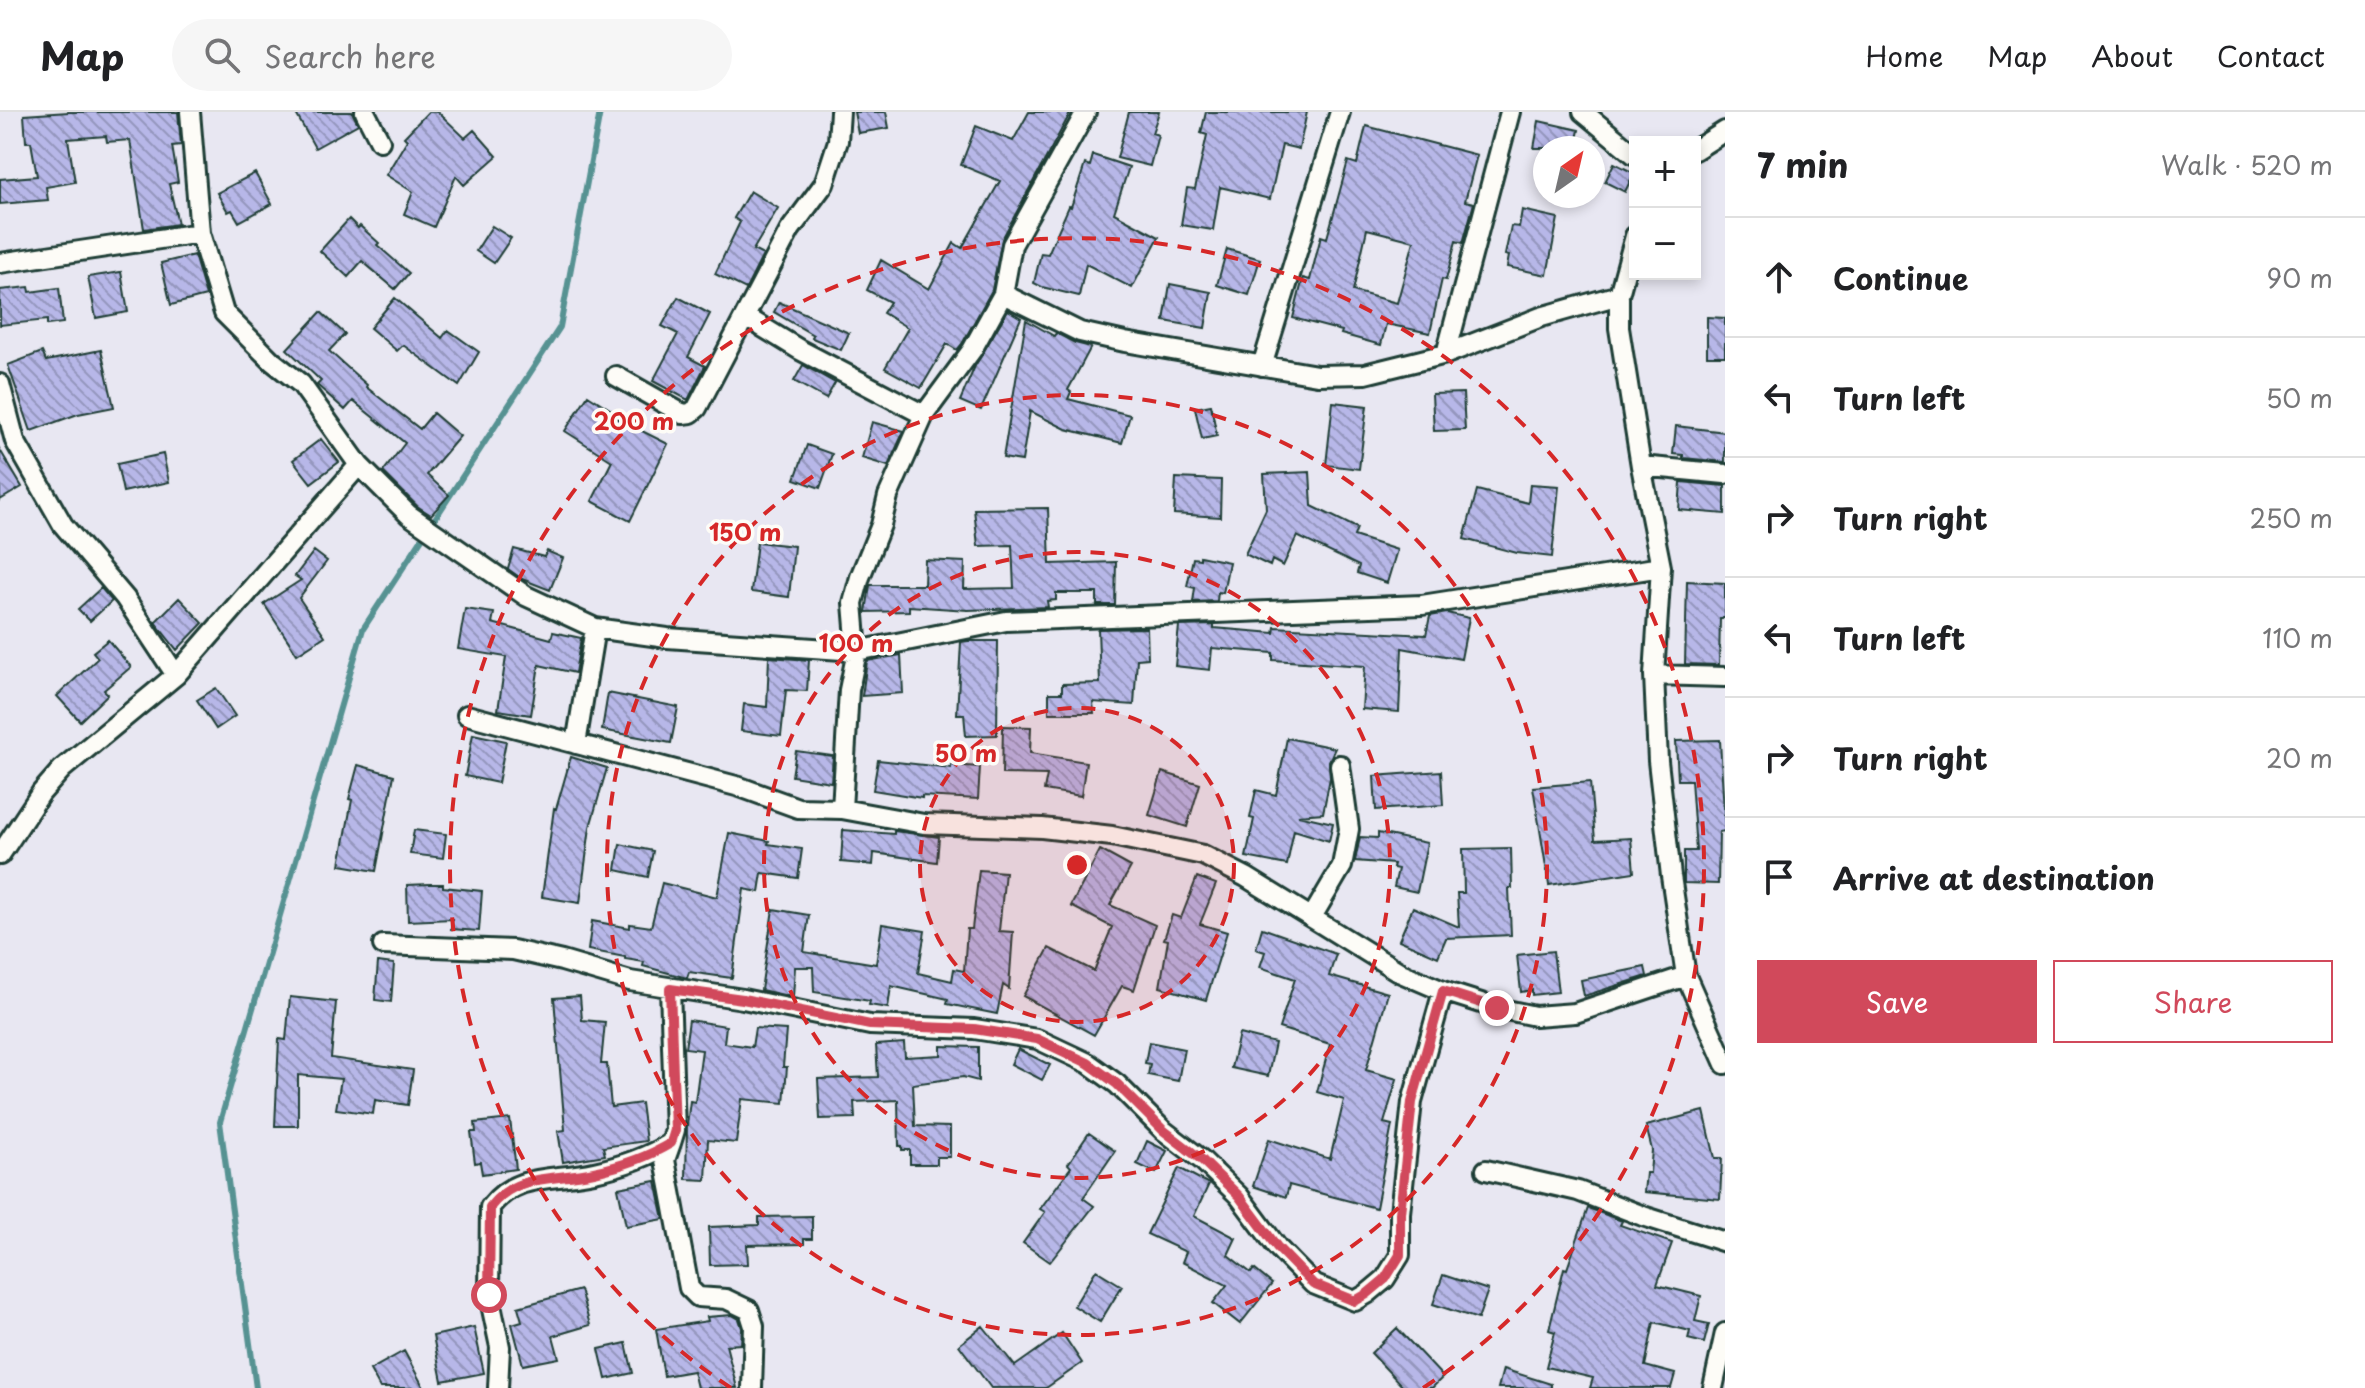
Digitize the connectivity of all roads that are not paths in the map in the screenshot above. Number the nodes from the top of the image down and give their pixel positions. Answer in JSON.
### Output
{"nodes":[{"id":1,"x":190,"y":112,"type":"edge"},
{"id":2,"x":365,"y":112,"type":"edge"},
{"id":3,"x":840,"y":112,"type":"edge"},
{"id":4,"x":1086,"y":112,"type":"edge"},
{"id":5,"x":1340,"y":112,"type":"edge"},
{"id":6,"x":1510,"y":112,"type":"edge"},
{"id":7,"x":1583,"y":112,"type":"edge"},
{"id":8,"x":1725,"y":131,"type":"edge"},
{"id":9,"x":380,"y":141,"type":"dead end"},
{"id":10,"x":1701,"y":146,"type":"edge"},
{"id":11,"x":1629,"y":150,"type":"edge"},
{"id":12,"x":200,"y":233,"type":"junction"},
{"id":13,"x":1629,"y":258,"type":"edge"},
{"id":14,"x":0,"y":263,"type":"edge"},
{"id":15,"x":1003,"y":294,"type":"junction"},
{"id":16,"x":1619,"y":295,"type":"junction"},
{"id":17,"x":746,"y":317,"type":"junction"},
{"id":18,"x":1446,"y":354,"type":"junction"},
{"id":19,"x":1262,"y":366,"type":"junction"},
{"id":20,"x":616,"y":376,"type":"dead end"},
{"id":21,"x":0,"y":384,"type":"edge"},
{"id":22,"x":924,"y":415,"type":"junction"},
{"id":23,"x":359,"y":465,"type":"junction"},
{"id":24,"x":1641,"y":466,"type":"junction"},
{"id":25,"x":1725,"y":474,"type":"edge"},
{"id":26,"x":1661,"y":567,"type":"junction"},
{"id":27,"x":595,"y":628,"type":"junction"},
{"id":28,"x":857,"y":651,"type":"junction"},
{"id":29,"x":176,"y":675,"type":"junction"},
{"id":30,"x":1654,"y":675,"type":"junction"},
{"id":31,"x":1725,"y":677,"type":"edge"},
{"id":32,"x":467,"y":715,"type":"dead end"},
{"id":33,"x":576,"y":744,"type":"junction"},
{"id":34,"x":1340,"y":765,"type":"dead end"},
{"id":35,"x":842,"y":809,"type":"junction"},
{"id":36,"x":0,"y":855,"type":"edge"},
{"id":37,"x":1312,"y":917,"type":"junction"},
{"id":38,"x":383,"y":945,"type":"dead end"},
{"id":39,"x":1686,"y":976,"type":"junction"},
{"id":40,"x":670,"y":989,"type":"junction"},
{"id":41,"x":1443,"y":991,"type":"junction"},
{"id":42,"x":1725,"y":1064,"type":"edge"},
{"id":43,"x":671,"y":1143,"type":"junction"},
{"id":44,"x":1486,"y":1170,"type":"dead end"},
{"id":45,"x":1725,"y":1242,"type":"edge"},
{"id":46,"x":1725,"y":1333,"type":"edge"},
{"id":47,"x":498,"y":1388,"type":"edge"},
{"id":48,"x":752,"y":1388,"type":"edge"},
{"id":49,"x":1713,"y":1388,"type":"edge"}],
"edges":[{"from":1,"to":12,"type":"street"},
{"from":2,"to":9,"type":"street"},
{"from":3,"to":17,"type":"street"},
{"from":4,"to":15,"type":"street"},
{"from":5,"to":19,"type":"street"},
{"from":6,"to":18,"type":"street"},
{"from":7,"to":11,"type":"street"},
{"from":8,"to":10,"type":"street"},
{"from":12,"to":14,"type":"street"},
{"from":12,"to":23,"type":"street"},
{"from":13,"to":16,"type":"street"},
{"from":15,"to":19,"type":"street"},
{"from":15,"to":22,"type":"street"},
{"from":16,"to":18,"type":"street"},
{"from":16,"to":24,"type":"street"},
{"from":17,"to":20,"type":"street"},
{"from":17,"to":22,"type":"street"},
{"from":18,"to":19,"type":"street"},
{"from":21,"to":29,"type":"street"},
{"from":22,"to":28,"type":"street"},
{"from":23,"to":27,"type":"street"},
{"from":23,"to":29,"type":"street"},
{"from":24,"to":25,"type":"street"},
{"from":24,"to":26,"type":"street"},
{"from":26,"to":28,"type":"street"},
{"from":26,"to":30,"type":"street"},
{"from":27,"to":28,"type":"street"},
{"from":27,"to":33,"type":"street"},
{"from":28,"to":35,"type":"street"},
{"from":29,"to":36,"type":"street"},
{"from":30,"to":31,"type":"street"},
{"from":30,"to":39,"type":"street"},
{"from":32,"to":33,"type":"street"},
{"from":33,"to":35,"type":"street"},
{"from":34,"to":37,"type":"street"},
{"from":35,"to":37,"type":"street"},
{"from":37,"to":41,"type":"street"},
{"from":38,"to":40,"type":"street"},
{"from":39,"to":41,"type":"street"},
{"from":39,"to":42,"type":"street"},
{"from":40,"to":41,"type":"street"},
{"from":40,"to":43,"type":"street"},
{"from":43,"to":47,"type":"street"},
{"from":43,"to":48,"type":"street"},
{"from":44,"to":45,"type":"street"},
{"from":46,"to":49,"type":"street"}]}
